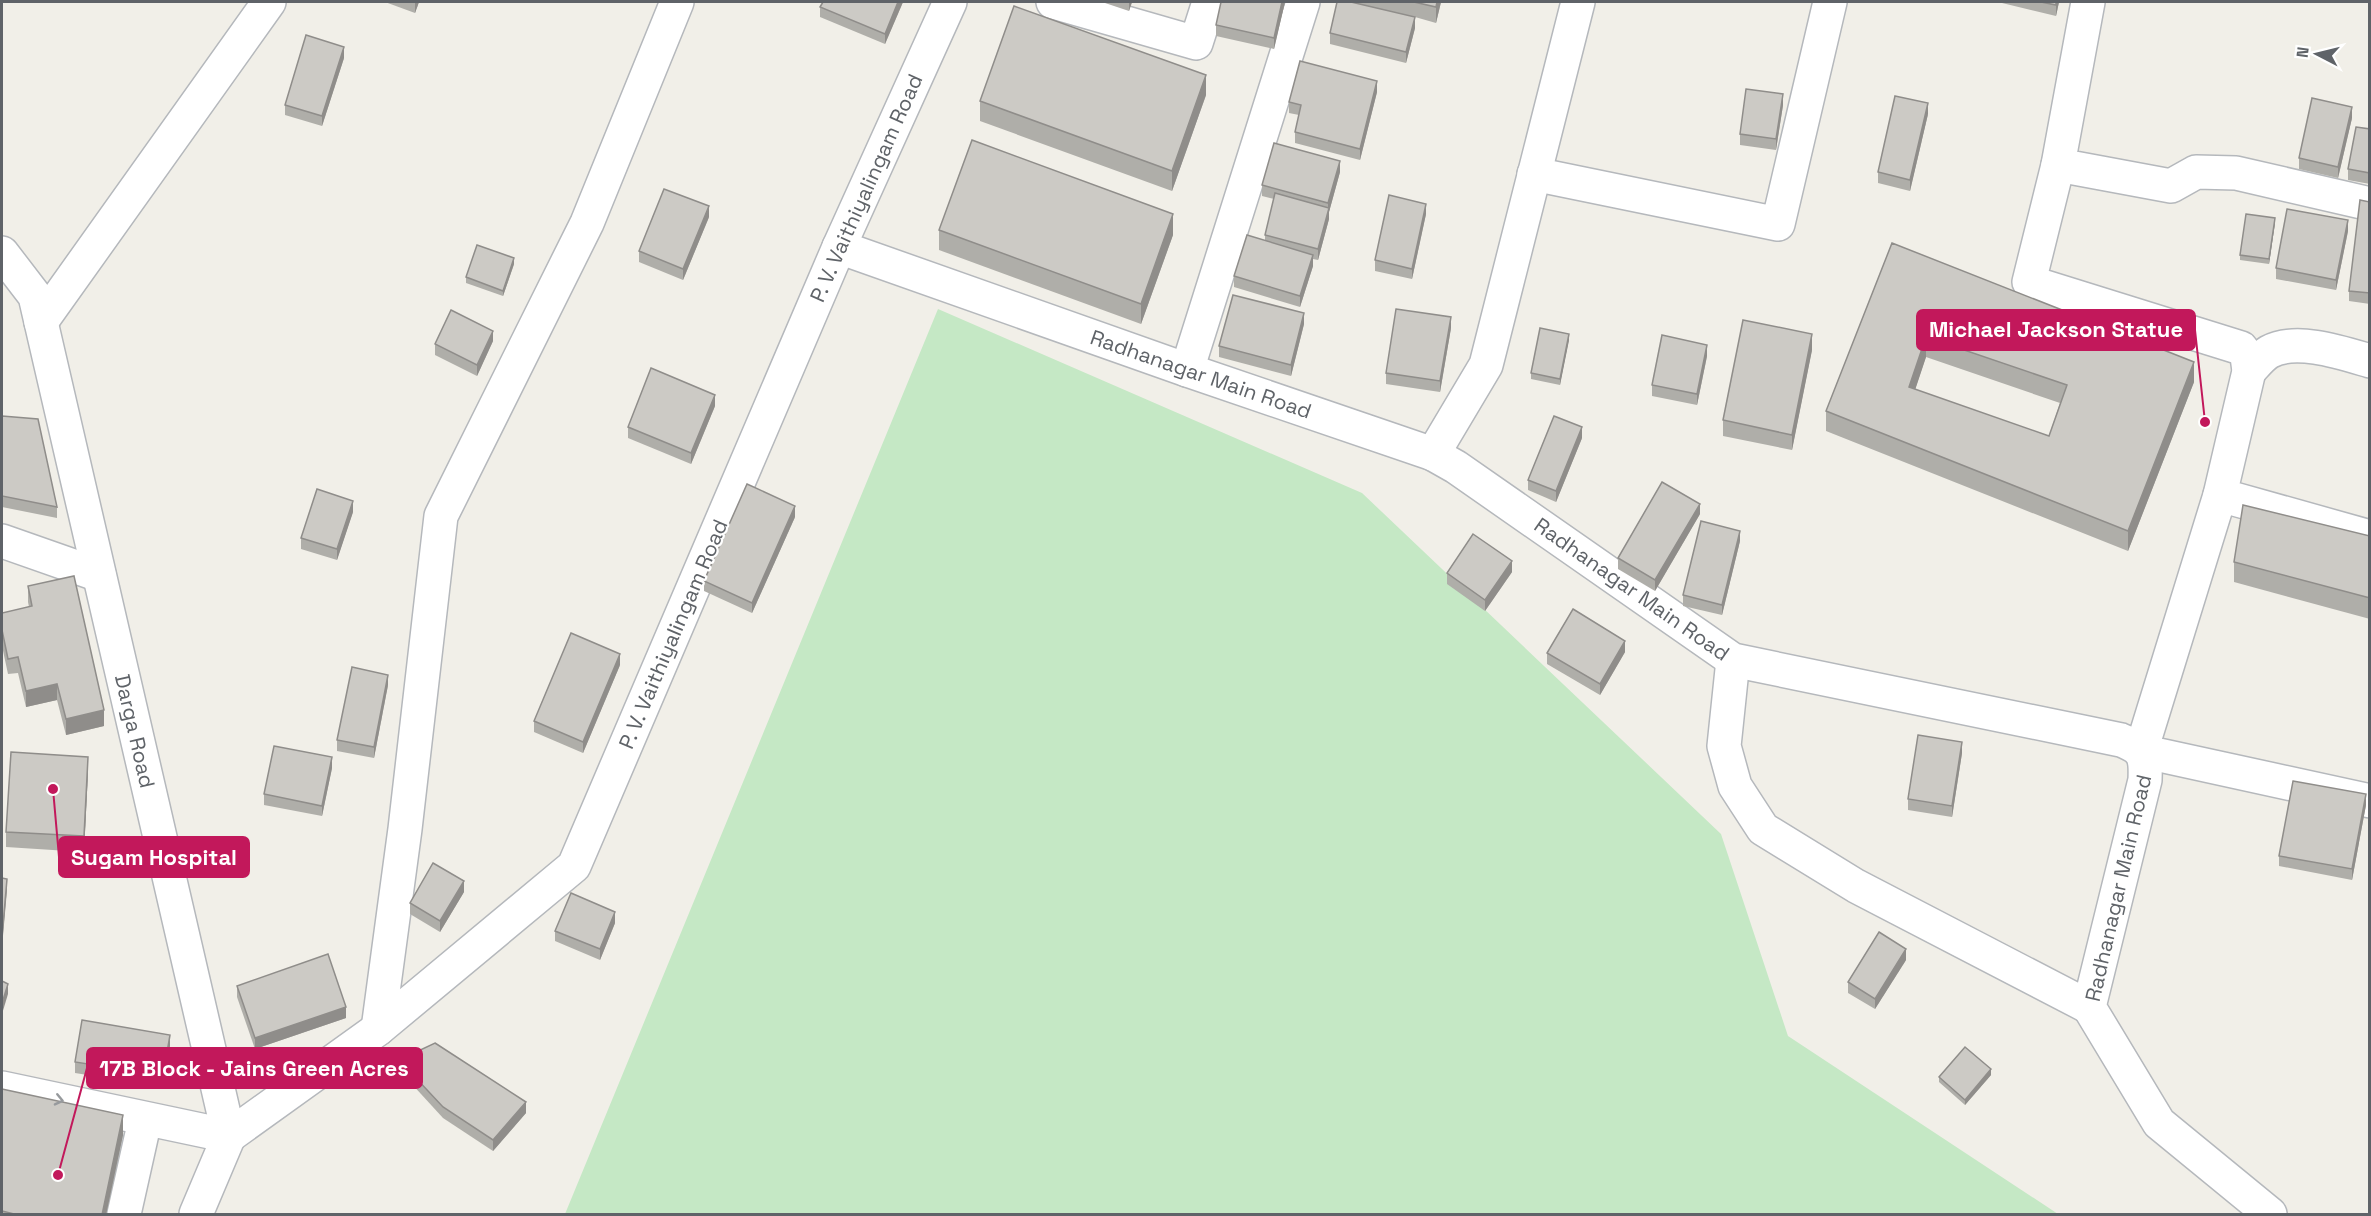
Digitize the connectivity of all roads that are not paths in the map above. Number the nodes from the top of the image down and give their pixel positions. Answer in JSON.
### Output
{"nodes":[{"id":1,"x":269,"y":2,"type":"edge"},
{"id":2,"x":677,"y":2,"type":"edge"},
{"id":3,"x":950,"y":2,"type":"edge"},
{"id":4,"x":1053,"y":2,"type":"edge"},
{"id":5,"x":1209,"y":2,"type":"edge"},
{"id":6,"x":1303,"y":2,"type":"edge"},
{"id":7,"x":1578,"y":2,"type":"edge"},
{"id":8,"x":1830,"y":2,"type":"edge"},
{"id":9,"x":2088,"y":2,"type":"edge"},
{"id":10,"x":2058,"y":165,"type":"junction"},
{"id":11,"x":1534,"y":174,"type":"junction"},
{"id":12,"x":2370,"y":204,"type":"edge"},
{"id":13,"x":839,"y":247,"type":"junction"},
{"id":14,"x":2,"y":253,"type":"edge"},
{"id":15,"x":41,"y":322,"type":"junction"},
{"id":16,"x":2370,"y":361,"type":"edge"},
{"id":17,"x":1187,"y":370,"type":"junction"},
{"id":18,"x":2249,"y":371,"type":"junction"},
{"id":19,"x":1433,"y":454,"type":"junction"},
{"id":20,"x":2220,"y":495,"type":"junction"},
{"id":21,"x":2370,"y":537,"type":"edge"},
{"id":22,"x":2,"y":541,"type":"edge"},
{"id":23,"x":99,"y":575,"type":"junction"},
{"id":24,"x":1733,"y":660,"type":"junction"},
{"id":25,"x":2141,"y":751,"type":"junction"},
{"id":26,"x":2370,"y":801,"type":"edge"},
{"id":27,"x":2088,"y":1007,"type":"junction"},
{"id":28,"x":378,"y":1029,"type":"junction"},
{"id":29,"x":2,"y":1088,"type":"edge"},
{"id":30,"x":145,"y":1120,"type":"junction"},
{"id":31,"x":229,"y":1136,"type":"junction"},
{"id":32,"x":124,"y":1215,"type":"edge"},
{"id":33,"x":196,"y":1215,"type":"edge"},
{"id":34,"x":2270,"y":1215,"type":"edge"}],
"edges":[{"from":1,"to":15,"type":"street"},
{"from":2,"to":28,"type":"street"},
{"from":3,"to":13,"type":"street","name":"P. V. Vaithiyalingam Road"},
{"from":4,"to":5,"type":"street"},
{"from":6,"to":17,"type":"street"},
{"from":7,"to":11,"type":"street"},
{"from":8,"to":11,"type":"street"},
{"from":9,"to":10,"type":"street"},
{"from":10,"to":12,"type":"street"},
{"from":10,"to":18,"type":"street"},
{"from":11,"to":19,"type":"street"},
{"from":13,"to":17,"type":"street","name":"Radhanagar Main Road"},
{"from":13,"to":28,"type":"street","name":"P. V. Vaithiyalingam Road"},
{"from":14,"to":15,"type":"street","name":"Darga Road"},
{"from":15,"to":23,"type":"street","name":"Darga Road"},
{"from":16,"to":18,"type":"street"},
{"from":17,"to":19,"type":"street","name":"Radhanagar Main Road"},
{"from":18,"to":20,"type":"street"},
{"from":19,"to":24,"type":"street","name":"Radhanagar Main Road"},
{"from":20,"to":21,"type":"street"},
{"from":20,"to":25,"type":"street"},
{"from":22,"to":23,"type":"street"},
{"from":23,"to":31,"type":"street","name":"Darga Road"},
{"from":24,"to":25,"type":"street","name":"Radhanagar Main Road"},
{"from":24,"to":27,"type":"street"},
{"from":25,"to":26,"type":"street"},
{"from":25,"to":27,"type":"street","name":"Radhanagar Main Road"},
{"from":27,"to":34,"type":"street","name":"Radhanagar Main Road"},
{"from":28,"to":31,"type":"street","name":"P. V. Vaithiyalingam Road"},
{"from":29,"to":30,"type":"street","one_way":true},
{"from":30,"to":31,"type":"street"},
{"from":30,"to":32,"type":"street"},
{"from":31,"to":33,"type":"street"}]}
